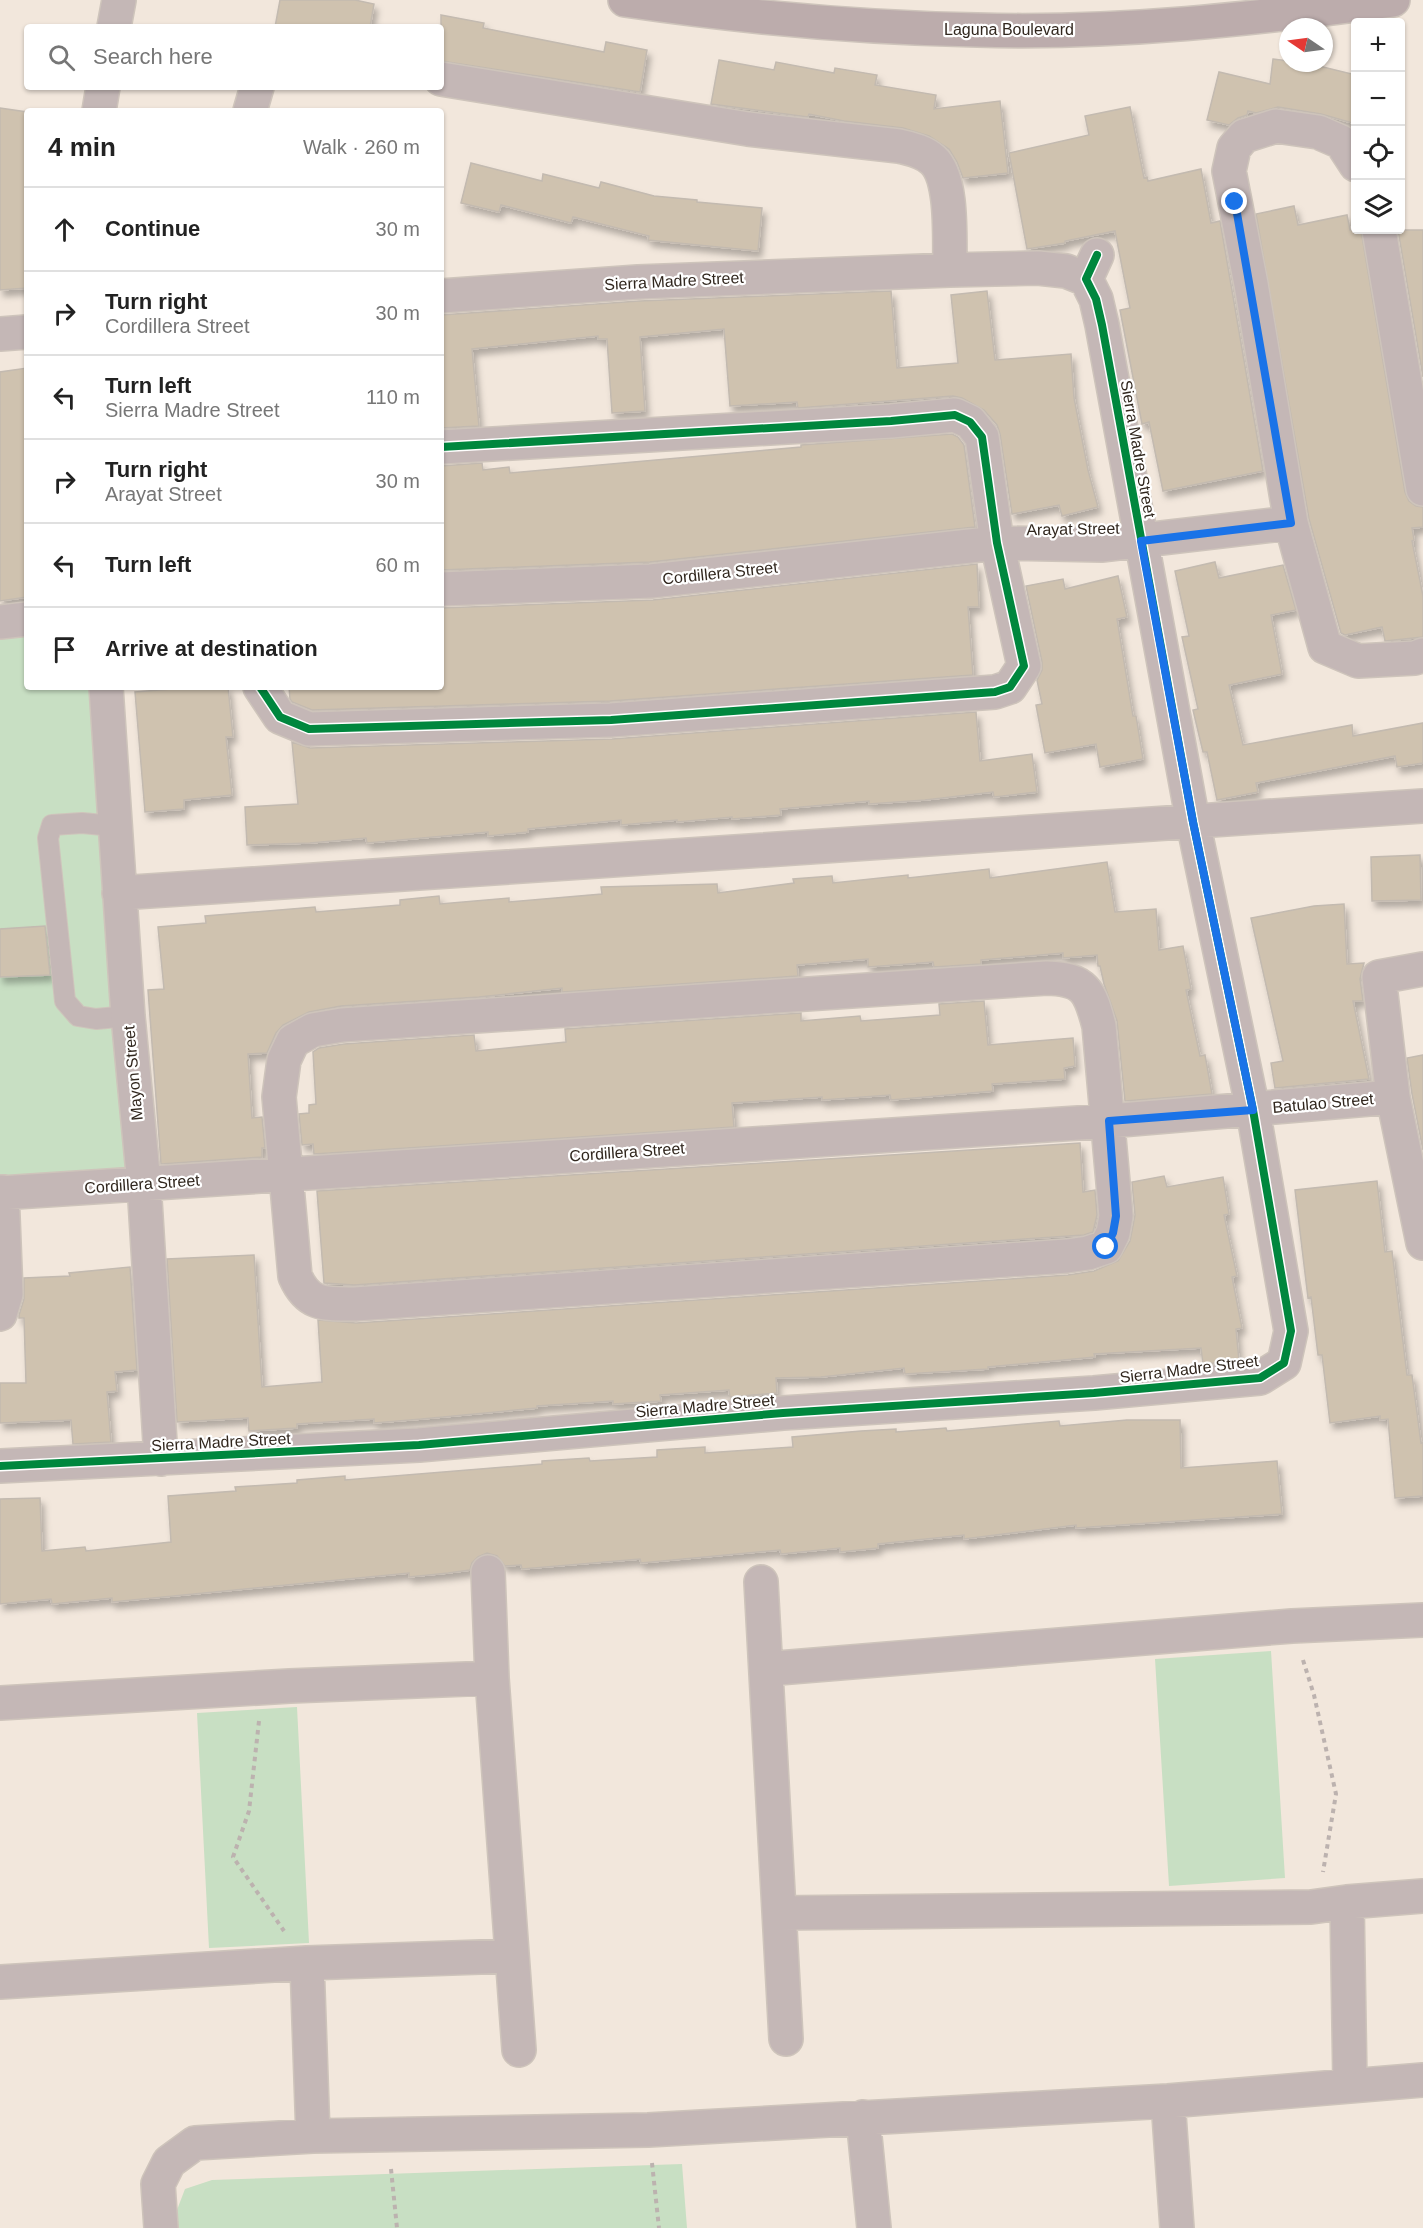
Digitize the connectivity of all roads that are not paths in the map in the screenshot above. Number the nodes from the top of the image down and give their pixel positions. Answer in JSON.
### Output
{"nodes":[{"id":1,"x":119,"y":0,"type":"edge"},
{"id":2,"x":625,"y":0,"type":"edge"},
{"id":3,"x":1393,"y":0,"type":"edge"},
{"id":4,"x":115,"y":24,"type":"edge"},
{"id":5,"x":444,"y":79,"type":"edge"},
{"id":6,"x":102,"y":90,"type":"edge"},
{"id":7,"x":256,"y":90,"type":"edge"},
{"id":8,"x":100,"y":108,"type":"edge"},
{"id":9,"x":251,"y":108,"type":"edge"},
{"id":10,"x":1351,"y":157,"type":"edge"},
{"id":11,"x":1380,"y":234,"type":"edge"},
{"id":12,"x":950,"y":270,"type":"junction"},
{"id":13,"x":444,"y":296,"type":"edge"},
{"id":14,"x":24,"y":332,"type":"edge"},
{"id":15,"x":0,"y":334,"type":"edge"},
{"id":16,"x":444,"y":447,"type":"edge"},
{"id":17,"x":1423,"y":489,"type":"edge"},
{"id":18,"x":1291,"y":523,"type":"junction"},
{"id":19,"x":1141,"y":541,"type":"junction"},
{"id":20,"x":997,"y":543,"type":"junction"},
{"id":21,"x":444,"y":589,"type":"edge"},
{"id":22,"x":24,"y":619,"type":"edge"},
{"id":23,"x":0,"y":622,"type":"edge"},
{"id":24,"x":1423,"y":655,"type":"edge"},
{"id":25,"x":106,"y":690,"type":"edge"},
{"id":26,"x":262,"y":690,"type":"edge"},
{"id":27,"x":1423,"y":806,"type":"edge"},
{"id":28,"x":1193,"y":822,"type":"junction"},
{"id":29,"x":114,"y":826,"type":"junction"},
{"id":30,"x":119,"y":893,"type":"junction"},
{"id":31,"x":1423,"y":969,"type":"edge"},
{"id":32,"x":128,"y":1016,"type":"junction"},
{"id":33,"x":1393,"y":1097,"type":"junction"},
{"id":34,"x":1253,"y":1110,"type":"junction"},
{"id":35,"x":1109,"y":1121,"type":"junction"},
{"id":36,"x":286,"y":1175,"type":"junction"},
{"id":37,"x":144,"y":1184,"type":"junction"},
{"id":38,"x":1,"y":1192,"type":"edge"},
{"id":39,"x":1423,"y":1243,"type":"edge"},
{"id":40,"x":0,"y":1314,"type":"edge"},
{"id":41,"x":161,"y":1459,"type":"junction"},
{"id":42,"x":0,"y":1466,"type":"edge"},
{"id":43,"x":488,"y":1572,"type":"dead end"},
{"id":44,"x":761,"y":1582,"type":"dead end"},
{"id":45,"x":1423,"y":1620,"type":"edge"},
{"id":46,"x":766,"y":1669,"type":"junction"},
{"id":47,"x":492,"y":1677,"type":"junction"},
{"id":48,"x":0,"y":1703,"type":"edge"},
{"id":49,"x":1423,"y":1896,"type":"edge"},
{"id":50,"x":1347,"y":1902,"type":"junction"},
{"id":51,"x":780,"y":1913,"type":"junction"},
{"id":52,"x":512,"y":1956,"type":"junction"},
{"id":53,"x":307,"y":1963,"type":"junction"},
{"id":54,"x":0,"y":1982,"type":"edge"},
{"id":55,"x":786,"y":2039,"type":"dead end"},
{"id":56,"x":519,"y":2050,"type":"dead end"},
{"id":57,"x":1423,"y":2080,"type":"edge"},
{"id":58,"x":1350,"y":2085,"type":"junction"},
{"id":59,"x":1168,"y":2101,"type":"junction"},
{"id":60,"x":864,"y":2117,"type":"junction"},
{"id":61,"x":313,"y":2136,"type":"junction"},
{"id":62,"x":161,"y":2228,"type":"edge"},
{"id":63,"x":874,"y":2228,"type":"edge"},
{"id":64,"x":1178,"y":2228,"type":"edge"}],
"edges":[{"from":1,"to":4,"type":"street"},
{"from":2,"to":3,"type":"main road","name":"Laguna Boulevard"},
{"from":5,"to":12,"type":"street"},
{"from":6,"to":8,"type":"street"},
{"from":7,"to":9,"type":"street"},
{"from":10,"to":18,"type":"street"},
{"from":11,"to":17,"type":"street"},
{"from":12,"to":13,"type":"street","name":"Sierra Madre Street"},
{"from":12,"to":19,"type":"street","name":"Sierra Madre Street"},
{"from":14,"to":15,"type":"street"},
{"from":16,"to":20,"type":"street"},
{"from":18,"to":19,"type":"street","name":"Arayat Street"},
{"from":18,"to":24,"type":"street"},
{"from":19,"to":20,"type":"street","name":"Arayat Street"},
{"from":19,"to":28,"type":"street","name":"Sierra Madre Street"},
{"from":20,"to":21,"type":"street","name":"Cordillera Street"},
{"from":20,"to":26,"type":"street"},
{"from":22,"to":23,"type":"street"},
{"from":25,"to":29,"type":"street","name":"Mayon Street"},
{"from":27,"to":28,"type":"street"},
{"from":28,"to":30,"type":"street"},
{"from":28,"to":34,"type":"street","name":"Sierra Madre Street"},
{"from":29,"to":30,"type":"street","name":"Mayon Street"},
{"from":29,"to":32,"type":"lane"},
{"from":30,"to":32,"type":"street","name":"Mayon Street"},
{"from":31,"to":33,"type":"street"},
{"from":32,"to":37,"type":"street","name":"Mayon Street"},
{"from":33,"to":34,"type":"street","name":"Batulao Street"},
{"from":33,"to":39,"type":"street"},
{"from":34,"to":35,"type":"street","name":"Cordillera Street"},
{"from":34,"to":41,"type":"street","name":"Sierra Madre Street"},
{"from":35,"to":36,"type":"street","name":"Cordillera Street"},
{"from":35,"to":36,"type":"street"},
{"from":35,"to":36,"type":"street"},
{"from":36,"to":37,"type":"street","name":"Cordillera Street"},
{"from":37,"to":38,"type":"street","name":"Cordillera Street"},
{"from":37,"to":41,"type":"street","name":"Mayon Street"},
{"from":38,"to":40,"type":"street"},
{"from":41,"to":42,"type":"street","name":"Sierra Madre Street"},
{"from":43,"to":47,"type":"street"},
{"from":44,"to":46,"type":"street"},
{"from":45,"to":46,"type":"street"},
{"from":46,"to":51,"type":"street"},
{"from":47,"to":48,"type":"street"},
{"from":47,"to":52,"type":"street"},
{"from":49,"to":50,"type":"street"},
{"from":50,"to":51,"type":"street"},
{"from":50,"to":58,"type":"street"},
{"from":51,"to":55,"type":"street"},
{"from":52,"to":53,"type":"street"},
{"from":52,"to":56,"type":"street"},
{"from":53,"to":54,"type":"street"},
{"from":53,"to":61,"type":"street"},
{"from":57,"to":58,"type":"street"},
{"from":58,"to":59,"type":"street"},
{"from":59,"to":60,"type":"street"},
{"from":59,"to":64,"type":"street"},
{"from":60,"to":61,"type":"street"},
{"from":60,"to":63,"type":"street"},
{"from":61,"to":62,"type":"street"}]}
